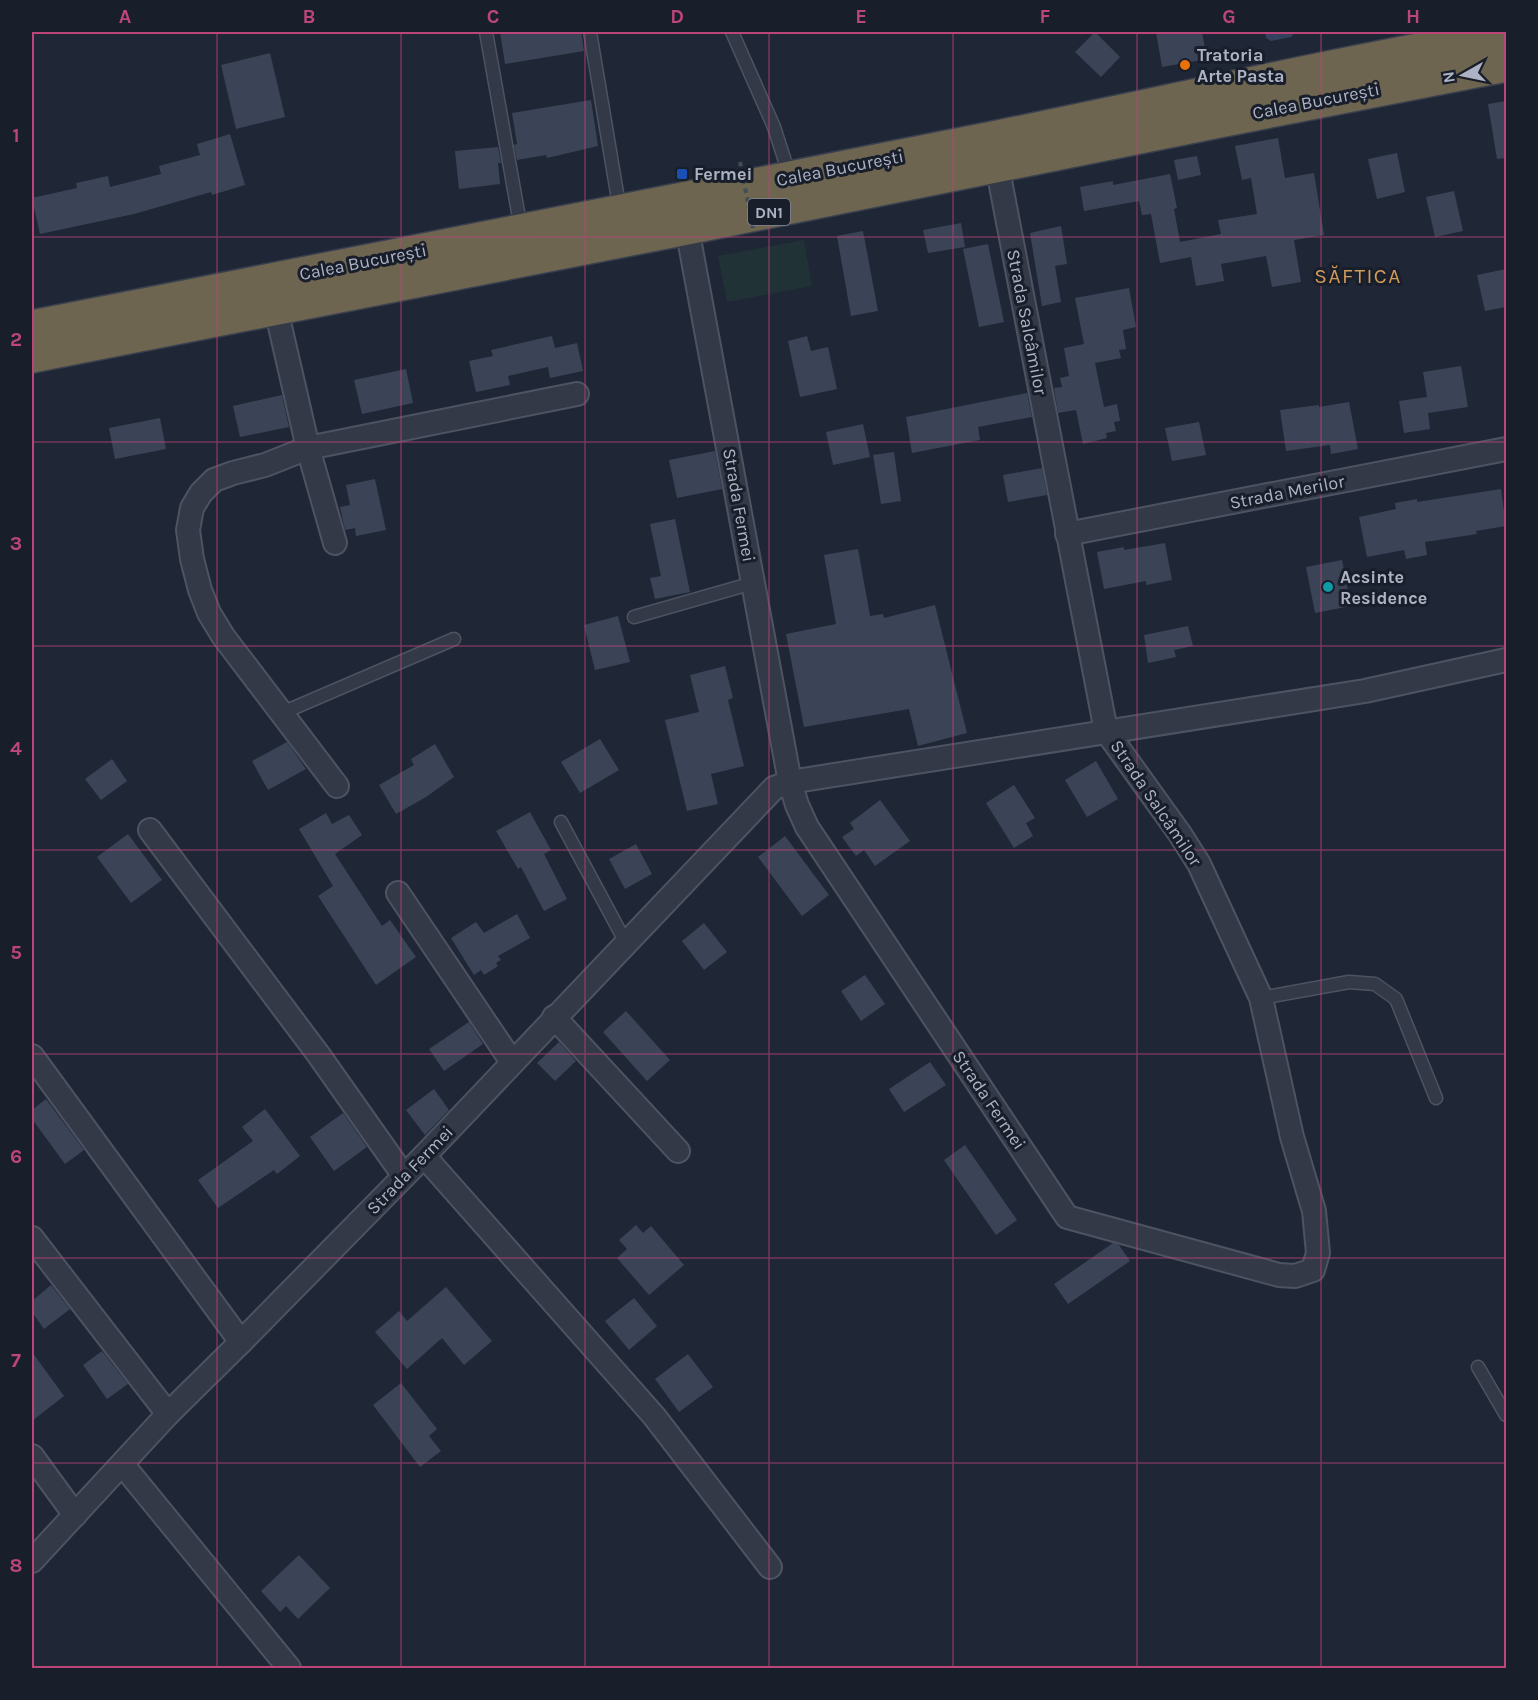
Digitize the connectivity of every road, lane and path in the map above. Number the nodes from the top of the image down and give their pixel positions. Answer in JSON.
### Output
{"nodes":[{"id":1,"x":486,"y":32,"type":"edge"},
{"id":2,"x":590,"y":32,"type":"edge"},
{"id":3,"x":732,"y":32,"type":"edge"},
{"id":4,"x":1506,"y":34,"type":"edge"},
{"id":5,"x":1506,"y":65,"type":"edge"},
{"id":6,"x":740,"y":162,"type":"dead end"},
{"id":7,"x":997,"y":165,"type":"junction"},
{"id":8,"x":791,"y":178,"type":"junction"},
{"id":9,"x":621,"y":212,"type":"junction"},
{"id":10,"x":687,"y":228,"type":"junction"},
{"id":11,"x":753,"y":228,"type":"dead end"},
{"id":12,"x":521,"y":231,"type":"junction"},
{"id":13,"x":276,"y":309,"type":"junction"},
{"id":14,"x":32,"y":327,"type":"edge"},
{"id":15,"x":32,"y":356,"type":"edge"},
{"id":16,"x":577,"y":394,"type":"dead end"},
{"id":17,"x":308,"y":448,"type":"junction"},
{"id":18,"x":1506,"y":449,"type":"edge"},
{"id":19,"x":1067,"y":534,"type":"junction"},
{"id":20,"x":335,"y":543,"type":"dead end"},
{"id":21,"x":753,"y":583,"type":"junction"},
{"id":22,"x":634,"y":617,"type":"dead end"},
{"id":23,"x":454,"y":639,"type":"dead end"},
{"id":24,"x":1506,"y":660,"type":"edge"},
{"id":25,"x":282,"y":713,"type":"junction"},
{"id":26,"x":1106,"y":731,"type":"junction"},
{"id":27,"x":790,"y":782,"type":"junction"},
{"id":28,"x":337,"y":786,"type":"dead end"},
{"id":29,"x":561,"y":822,"type":"dead end"},
{"id":30,"x":150,"y":830,"type":"dead end"},
{"id":31,"x":398,"y":893,"type":"dead end"},
{"id":32,"x":626,"y":943,"type":"junction"},
{"id":33,"x":1261,"y":998,"type":"junction"},
{"id":34,"x":554,"y":1017,"type":"junction"},
{"id":35,"x":32,"y":1056,"type":"edge"},
{"id":36,"x":512,"y":1062,"type":"junction"},
{"id":37,"x":1436,"y":1098,"type":"dead end"},
{"id":38,"x":678,"y":1151,"type":"dead end"},
{"id":39,"x":424,"y":1155,"type":"junction"},
{"id":40,"x":404,"y":1176,"type":"junction"},
{"id":41,"x":32,"y":1238,"type":"edge"},
{"id":42,"x":1295,"y":1276,"type":"joint"},
{"id":43,"x":241,"y":1342,"type":"junction"},
{"id":44,"x":1478,"y":1367,"type":"dead end"},
{"id":45,"x":168,"y":1414,"type":"junction"},
{"id":46,"x":1506,"y":1415,"type":"edge"},
{"id":47,"x":32,"y":1456,"type":"edge"},
{"id":48,"x":122,"y":1464,"type":"junction"},
{"id":49,"x":75,"y":1515,"type":"junction"},
{"id":50,"x":32,"y":1561,"type":"edge"},
{"id":51,"x":770,"y":1567,"type":"dead end"},
{"id":52,"x":289,"y":1668,"type":"edge"}],
"edges":[{"from":1,"to":12,"type":"lane"},
{"from":2,"to":9,"type":"lane"},
{"from":3,"to":8,"type":"lane"},
{"from":4,"to":8,"type":"highway","name":"Calea București","number":"DN1"},
{"from":5,"to":7,"type":"highway","name":"Calea București","number":"DN1"},
{"from":6,"to":11,"type":"path","bridge":true},
{"from":7,"to":10,"type":"highway","name":"Calea București","number":"DN1"},
{"from":7,"to":19,"type":"street","name":"Strada Salcâmilor"},
{"from":8,"to":9,"type":"highway","name":"Calea București","number":"DN1"},
{"from":9,"to":12,"type":"highway","name":"Calea București","number":"DN1"},
{"from":10,"to":13,"type":"highway","name":"Calea București","number":"DN1"},
{"from":10,"to":21,"type":"street","name":"Strada Fermei"},
{"from":12,"to":14,"type":"highway","name":"Calea București","number":"DN1"},
{"from":13,"to":15,"type":"highway","name":"Calea București","number":"DN1"},
{"from":13,"to":17,"type":"street"},
{"from":16,"to":17,"type":"street"},
{"from":17,"to":20,"type":"street"},
{"from":17,"to":25,"type":"street"},
{"from":18,"to":19,"type":"street","name":"Strada Merilor"},
{"from":19,"to":26,"type":"street","name":"Strada Salcâmilor"},
{"from":21,"to":22,"type":"lane"},
{"from":21,"to":27,"type":"street","name":"Strada Fermei"},
{"from":23,"to":25,"type":"lane"},
{"from":24,"to":26,"type":"street"},
{"from":25,"to":28,"type":"street"},
{"from":26,"to":27,"type":"street"},
{"from":26,"to":33,"type":"street","name":"Strada Salcâmilor"},
{"from":27,"to":32,"type":"street","name":"Strada Fermei"},
{"from":27,"to":42,"type":"street","name":"Strada Fermei"},
{"from":29,"to":32,"type":"lane"},
{"from":30,"to":40,"type":"street"},
{"from":31,"to":36,"type":"street"},
{"from":32,"to":34,"type":"street","name":"Strada Fermei"},
{"from":33,"to":37,"type":"lane"},
{"from":33,"to":42,"type":"street","name":"Strada Salcâmilor"},
{"from":34,"to":36,"type":"street","name":"Strada Fermei"},
{"from":34,"to":38,"type":"street"},
{"from":35,"to":43,"type":"street"},
{"from":36,"to":39,"type":"street","name":"Strada Fermei"},
{"from":39,"to":40,"type":"street","name":"Strada Fermei"},
{"from":39,"to":51,"type":"street"},
{"from":40,"to":43,"type":"street","name":"Strada Fermei"},
{"from":41,"to":45,"type":"street"},
{"from":43,"to":45,"type":"street","name":"Strada Fermei"},
{"from":44,"to":46,"type":"lane"},
{"from":45,"to":48,"type":"street","name":"Strada Fermei"},
{"from":47,"to":49,"type":"street"},
{"from":48,"to":49,"type":"street","name":"Strada Fermei"},
{"from":48,"to":52,"type":"street"},
{"from":49,"to":50,"type":"street","name":"Strada Fermei"}]}
